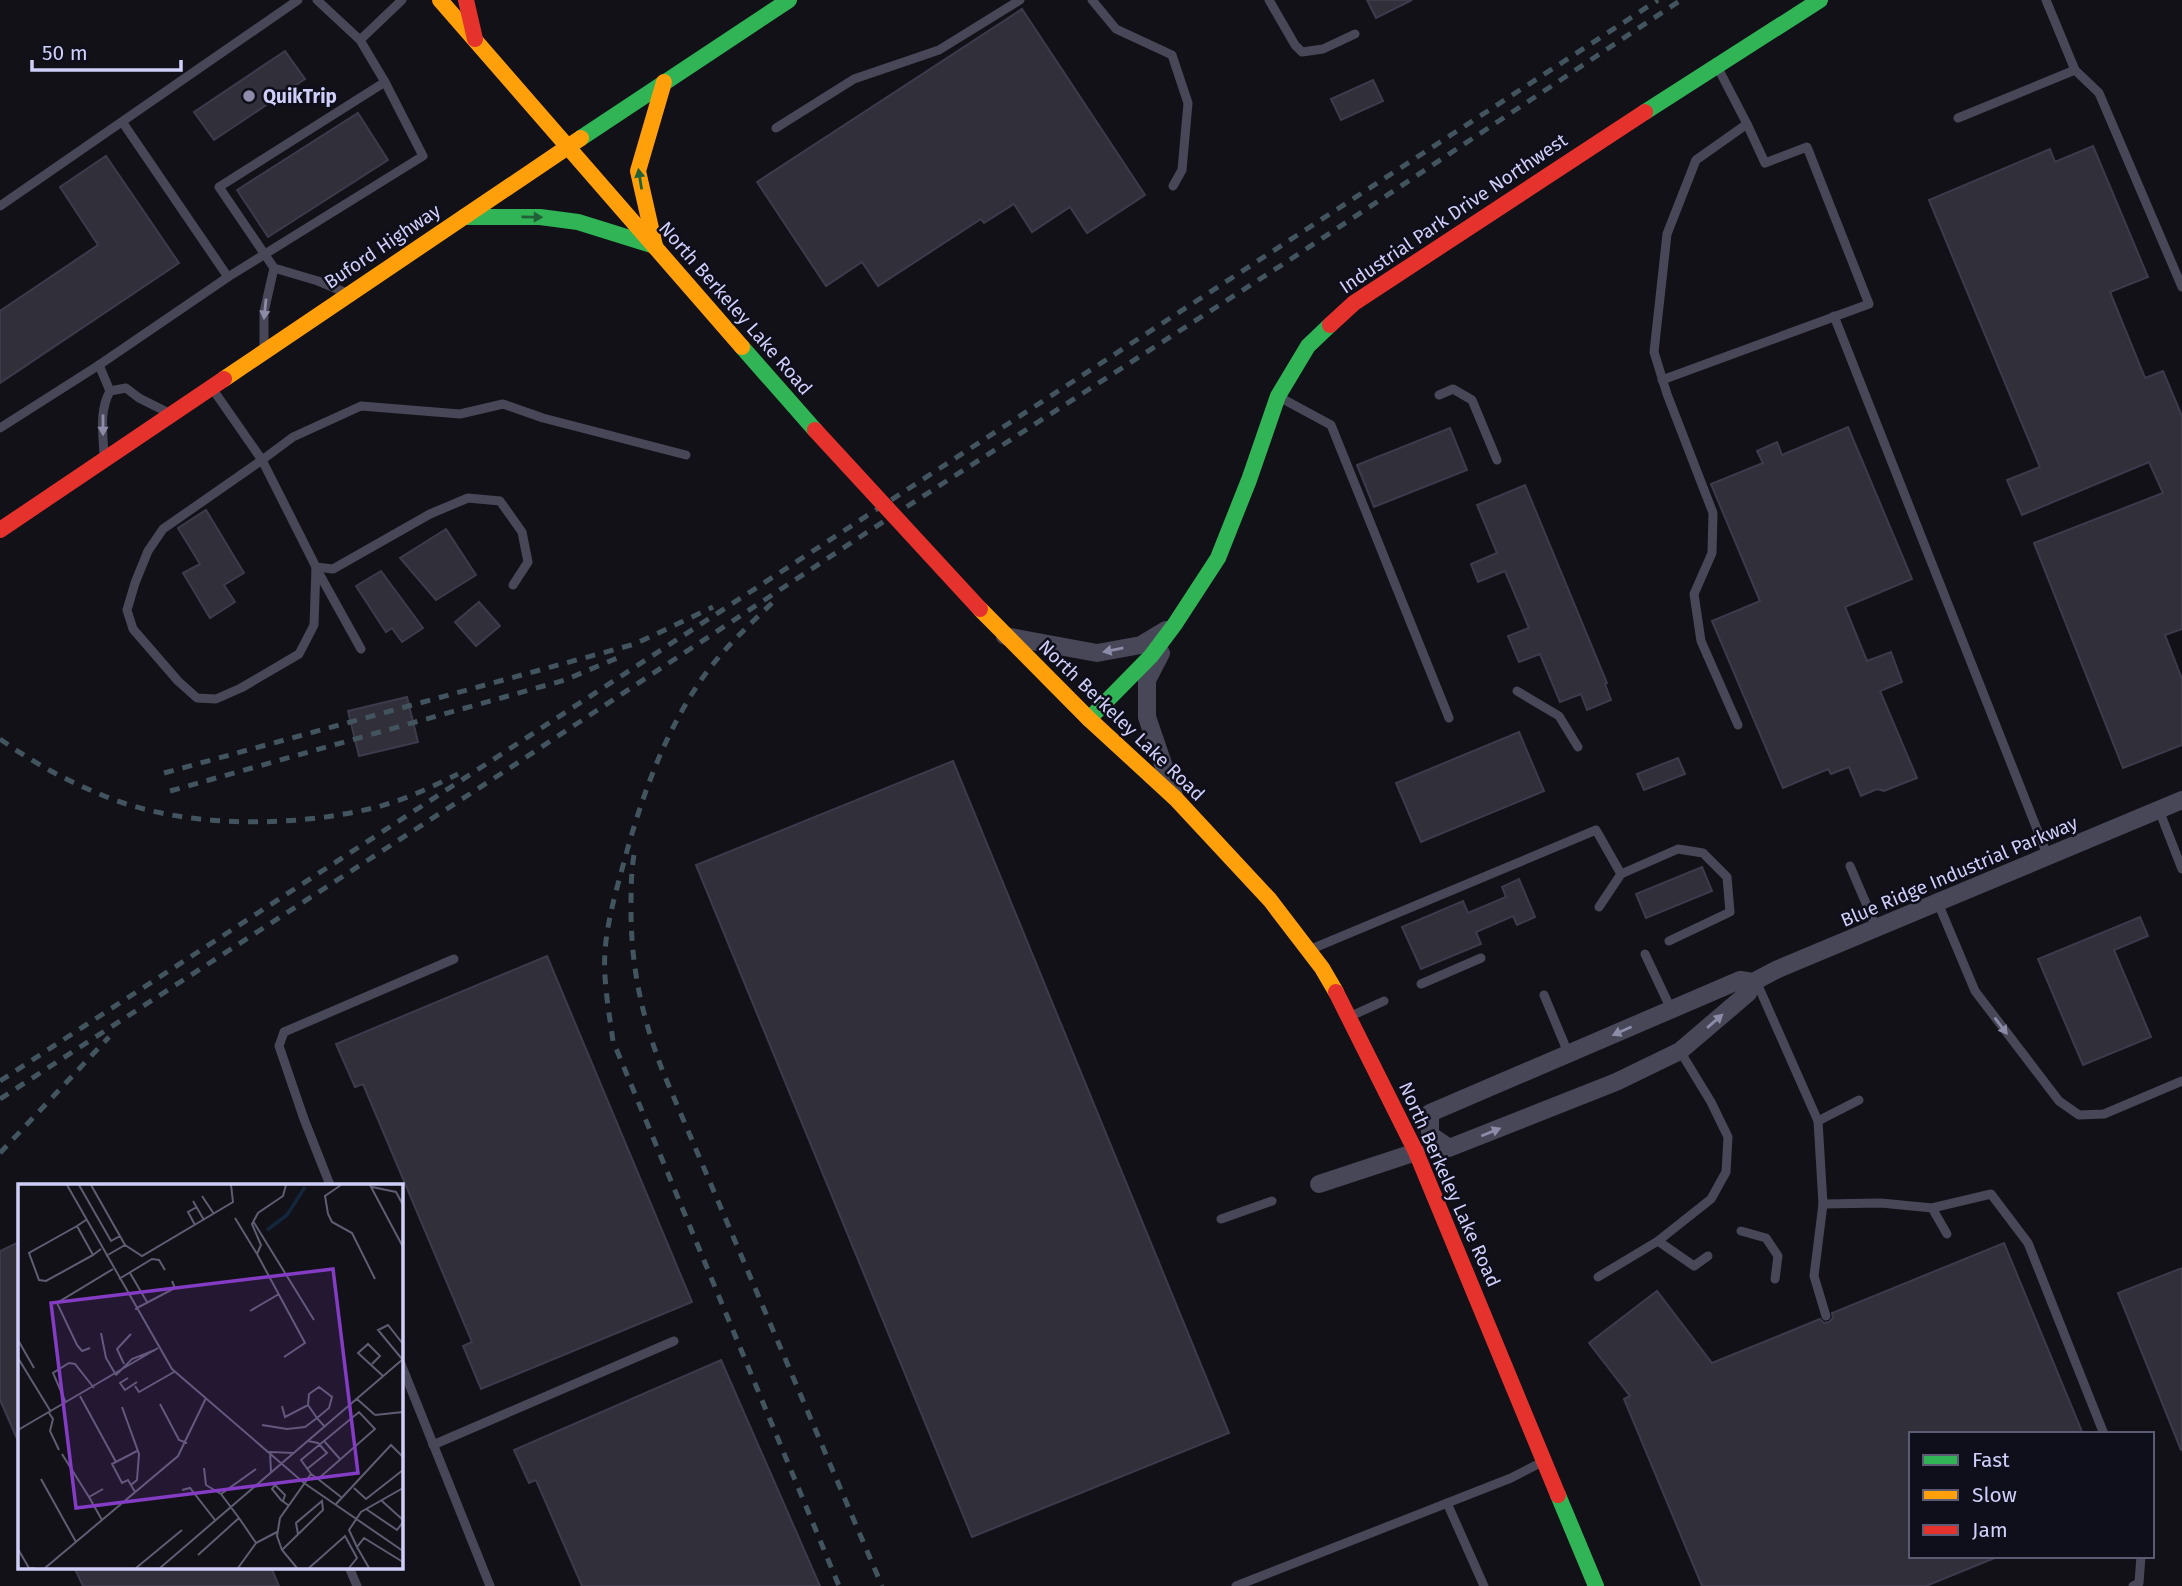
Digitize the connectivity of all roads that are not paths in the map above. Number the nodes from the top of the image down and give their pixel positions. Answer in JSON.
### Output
{"nodes":[{"id":1,"x":298,"y":0,"type":"edge"},
{"id":2,"x":317,"y":0,"type":"edge"},
{"id":3,"x":402,"y":0,"type":"edge"},
{"id":4,"x":439,"y":0,"type":"edge"},
{"id":5,"x":466,"y":0,"type":"edge"},
{"id":6,"x":789,"y":0,"type":"edge"},
{"id":7,"x":1020,"y":0,"type":"edge"},
{"id":8,"x":1092,"y":0,"type":"edge"},
{"id":9,"x":1269,"y":0,"type":"edge"},
{"id":10,"x":1820,"y":0,"type":"edge"},
{"id":11,"x":2046,"y":0,"type":"edge"},
{"id":12,"x":1355,"y":34,"type":"dead end"},
{"id":13,"x":360,"y":40,"type":"junction"},
{"id":14,"x":475,"y":40,"type":"junction"},
{"id":15,"x":1717,"y":66,"type":"junction"},
{"id":16,"x":2076,"y":71,"type":"junction"},
{"id":17,"x":385,"y":82,"type":"junction"},
{"id":18,"x":664,"y":82,"type":"junction"},
{"id":19,"x":1958,"y":118,"type":"dead end"},
{"id":20,"x":122,"y":123,"type":"junction"},
{"id":21,"x":1747,"y":124,"type":"junction"},
{"id":22,"x":776,"y":128,"type":"dead end"},
{"id":23,"x":569,"y":147,"type":"junction"},
{"id":24,"x":1173,"y":186,"type":"dead end"},
{"id":25,"x":0,"y":206,"type":"edge"},
{"id":26,"x":464,"y":217,"type":"junction"},
{"id":27,"x":655,"y":246,"type":"junction"},
{"id":28,"x":263,"y":254,"type":"junction"},
{"id":29,"x":274,"y":268,"type":"junction"},
{"id":30,"x":228,"y":277,"type":"junction"},
{"id":31,"x":2182,"y":287,"type":"edge"},
{"id":32,"x":349,"y":294,"type":"junction"},
{"id":33,"x":1834,"y":316,"type":"junction"},
{"id":34,"x":264,"y":350,"type":"junction"},
{"id":35,"x":99,"y":365,"type":"junction"},
{"id":36,"x":1662,"y":380,"type":"junction"},
{"id":37,"x":211,"y":387,"type":"junction"},
{"id":38,"x":110,"y":391,"type":"junction"},
{"id":39,"x":1438,"y":395,"type":"dead end"},
{"id":40,"x":1278,"y":396,"type":"junction"},
{"id":41,"x":171,"y":414,"type":"junction"},
{"id":42,"x":0,"y":428,"type":"edge"},
{"id":43,"x":686,"y":456,"type":"dead end"},
{"id":44,"x":104,"y":460,"type":"junction"},
{"id":45,"x":262,"y":460,"type":"junction"},
{"id":46,"x":1497,"y":460,"type":"dead end"},
{"id":47,"x":0,"y":530,"type":"edge"},
{"id":48,"x":316,"y":567,"type":"junction"},
{"id":49,"x":513,"y":585,"type":"dead end"},
{"id":50,"x":1175,"y":624,"type":"junction"},
{"id":51,"x":1005,"y":636,"type":"junction"},
{"id":52,"x":361,"y":649,"type":"dead end"},
{"id":53,"x":1517,"y":691,"type":"dead end"},
{"id":54,"x":1449,"y":718,"type":"dead end"},
{"id":55,"x":1089,"y":719,"type":"junction"},
{"id":56,"x":1738,"y":725,"type":"dead end"},
{"id":57,"x":1578,"y":747,"type":"dead end"},
{"id":58,"x":1175,"y":799,"type":"junction"},
{"id":59,"x":2182,"y":800,"type":"edge"},
{"id":60,"x":2159,"y":810,"type":"junction"},
{"id":61,"x":2048,"y":857,"type":"junction"},
{"id":62,"x":1850,"y":866,"type":"dead end"},
{"id":63,"x":2182,"y":869,"type":"edge"},
{"id":64,"x":1621,"y":874,"type":"junction"},
{"id":65,"x":1938,"y":903,"type":"junction"},
{"id":66,"x":1599,"y":907,"type":"dead end"},
{"id":67,"x":1877,"y":929,"type":"junction"},
{"id":68,"x":1669,"y":941,"type":"dead end"},
{"id":69,"x":1308,"y":950,"type":"junction"},
{"id":70,"x":1645,"y":954,"type":"dead end"},
{"id":71,"x":1481,"y":958,"type":"dead end"},
{"id":72,"x":454,"y":959,"type":"dead end"},
{"id":73,"x":1755,"y":981,"type":"junction"},
{"id":74,"x":1421,"y":984,"type":"dead end"},
{"id":75,"x":1544,"y":995,"type":"dead end"},
{"id":76,"x":1384,"y":1001,"type":"dead end"},
{"id":77,"x":1671,"y":1009,"type":"junction"},
{"id":78,"x":1350,"y":1017,"type":"junction"},
{"id":79,"x":1680,"y":1051,"type":"junction"},
{"id":80,"x":1569,"y":1055,"type":"junction"},
{"id":81,"x":2182,"y":1082,"type":"edge"},
{"id":82,"x":1859,"y":1100,"type":"dead end"},
{"id":83,"x":1818,"y":1121,"type":"junction"},
{"id":84,"x":1430,"y":1135,"type":"junction"},
{"id":85,"x":1414,"y":1147,"type":"junction"},
{"id":86,"x":330,"y":1184,"type":"edge"},
{"id":87,"x":1319,"y":1184,"type":"dead end"},
{"id":88,"x":1272,"y":1201,"type":"dead end"},
{"id":89,"x":1824,"y":1204,"type":"junction"},
{"id":90,"x":1932,"y":1208,"type":"junction"},
{"id":91,"x":1221,"y":1219,"type":"dead end"},
{"id":92,"x":1741,"y":1231,"type":"dead end"},
{"id":93,"x":1947,"y":1234,"type":"dead end"},
{"id":94,"x":1658,"y":1241,"type":"junction"},
{"id":95,"x":1708,"y":1256,"type":"dead end"},
{"id":96,"x":1598,"y":1277,"type":"dead end"},
{"id":97,"x":1775,"y":1279,"type":"dead end"},
{"id":98,"x":1826,"y":1316,"type":"dead end"},
{"id":99,"x":674,"y":1341,"type":"dead end"},
{"id":100,"x":402,"y":1367,"type":"edge"},
{"id":101,"x":2103,"y":1432,"type":"edge"},
{"id":102,"x":433,"y":1445,"type":"junction"},
{"id":103,"x":1544,"y":1461,"type":"junction"},
{"id":104,"x":1447,"y":1503,"type":"junction"},
{"id":105,"x":2141,"y":1558,"type":"edge"},
{"id":106,"x":349,"y":1568,"type":"edge"},
{"id":107,"x":357,"y":1586,"type":"edge"},
{"id":108,"x":489,"y":1586,"type":"edge"},
{"id":109,"x":1236,"y":1586,"type":"edge"},
{"id":110,"x":1485,"y":1586,"type":"edge"},
{"id":111,"x":1596,"y":1586,"type":"edge"},
{"id":112,"x":2133,"y":1586,"type":"edge"}],
"edges":[{"from":1,"to":20,"type":"lane"},
{"from":2,"to":13,"type":"lane"},
{"from":3,"to":13,"type":"lane"},
{"from":4,"to":14,"type":"street","name":"North Berkeley Lake Road"},
{"from":5,"to":14,"type":"street"},
{"from":6,"to":18,"type":"street","name":"Buford Highway"},
{"from":7,"to":22,"type":"lane"},
{"from":8,"to":24,"type":"lane"},
{"from":9,"to":12,"type":"lane"},
{"from":10,"to":15,"type":"street","name":"Industrial Park Drive Northwest"},
{"from":11,"to":16,"type":"lane"},
{"from":13,"to":17,"type":"lane"},
{"from":14,"to":23,"type":"street","name":"North Berkeley Lake Road"},
{"from":15,"to":21,"type":"lane"},
{"from":15,"to":40,"type":"street","name":"Industrial Park Drive Northwest"},
{"from":16,"to":19,"type":"lane"},
{"from":16,"to":31,"type":"lane"},
{"from":17,"to":28,"type":"lane"},
{"from":17,"to":28,"type":"lane"},
{"from":18,"to":23,"type":"street","name":"Buford Highway"},
{"from":27,"to":18,"type":"street","one_way":true},
{"from":20,"to":25,"type":"lane"},
{"from":20,"to":30,"type":"lane"},
{"from":21,"to":33,"type":"lane"},
{"from":21,"to":36,"type":"lane"},
{"from":23,"to":26,"type":"street","name":"Buford Highway"},
{"from":23,"to":27,"type":"street","name":"North Berkeley Lake Road"},
{"from":26,"to":27,"type":"street","one_way":true},
{"from":26,"to":32,"type":"street","name":"Buford Highway"},
{"from":27,"to":51,"type":"street","name":"North Berkeley Lake Road","bridge":true},
{"from":28,"to":29,"type":"lane"},
{"from":28,"to":30,"type":"lane"},
{"from":29,"to":32,"type":"lane"},
{"from":29,"to":34,"type":"lane","one_way":true},
{"from":30,"to":35,"type":"lane"},
{"from":32,"to":34,"type":"street","name":"Buford Highway"},
{"from":33,"to":36,"type":"lane"},
{"from":33,"to":61,"type":"lane"},
{"from":34,"to":37,"type":"street","name":"Buford Highway"},
{"from":35,"to":38,"type":"lane"},
{"from":35,"to":42,"type":"lane"},
{"from":36,"to":56,"type":"lane"},
{"from":37,"to":41,"type":"street","name":"Buford Highway"},
{"from":37,"to":45,"type":"lane"},
{"from":38,"to":41,"type":"lane"},
{"from":38,"to":44,"type":"lane","one_way":true},
{"from":39,"to":46,"type":"lane"},
{"from":40,"to":50,"type":"street","name":"Industrial Park Drive Northwest"},
{"from":40,"to":54,"type":"lane"},
{"from":41,"to":44,"type":"street","name":"Buford Highway"},
{"from":43,"to":45,"type":"lane"},
{"from":44,"to":47,"type":"street","name":"Buford Highway"},
{"from":45,"to":48,"type":"lane"},
{"from":45,"to":48,"type":"lane"},
{"from":48,"to":49,"type":"lane"},
{"from":48,"to":52,"type":"lane"},
{"from":50,"to":51,"type":"street","one_way":true},
{"from":50,"to":55,"type":"street","name":"Industrial Park Drive Northwest"},
{"from":50,"to":58,"type":"street"},
{"from":51,"to":55,"type":"street","name":"North Berkeley Lake Road"},
{"from":53,"to":57,"type":"lane"},
{"from":55,"to":58,"type":"street","name":"North Berkeley Lake Road"},
{"from":58,"to":69,"type":"street","name":"North Berkeley Lake Road"},
{"from":59,"to":60,"type":"street","name":"Blue Ridge Industrial Parkway"},
{"from":60,"to":61,"type":"street","name":"Blue Ridge Industrial Parkway"},
{"from":60,"to":63,"type":"lane"},
{"from":61,"to":65,"type":"street","name":"Blue Ridge Industrial Parkway"},
{"from":62,"to":67,"type":"lane"},
{"from":64,"to":66,"type":"lane"},
{"from":64,"to":68,"type":"lane"},
{"from":64,"to":69,"type":"lane"},
{"from":65,"to":67,"type":"street","name":"Blue Ridge Industrial Parkway"},
{"from":65,"to":81,"type":"lane","one_way":true},
{"from":67,"to":73,"type":"street","name":"Blue Ridge Industrial Parkway"},
{"from":69,"to":78,"type":"street","name":"North Berkeley Lake Road"},
{"from":70,"to":77,"type":"lane"},
{"from":71,"to":74,"type":"lane"},
{"from":72,"to":86,"type":"lane"},
{"from":73,"to":77,"type":"street","name":"Blue Ridge Industrial Parkway"},
{"from":79,"to":73,"type":"street","name":"Blue Ridge Industrial Parkway","one_way":true},
{"from":73,"to":83,"type":"lane"},
{"from":75,"to":80,"type":"lane"},
{"from":76,"to":78,"type":"lane"},
{"from":77,"to":80,"type":"street","name":"Blue Ridge Industrial Parkway","one_way":true},
{"from":78,"to":85,"type":"street","name":"North Berkeley Lake Road"},
{"from":84,"to":79,"type":"street","name":"Blue Ridge Industrial Parkway","one_way":true},
{"from":79,"to":94,"type":"lane"},
{"from":80,"to":84,"type":"street","name":"Blue Ridge Industrial Parkway"},
{"from":82,"to":83,"type":"lane"},
{"from":83,"to":89,"type":"lane"},
{"from":84,"to":85,"type":"street"},
{"from":85,"to":87,"type":"street"},
{"from":85,"to":103,"type":"street","name":"North Berkeley Lake Road"},
{"from":88,"to":91,"type":"lane"},
{"from":89,"to":90,"type":"lane"},
{"from":89,"to":98,"type":"lane"},
{"from":90,"to":93,"type":"lane"},
{"from":90,"to":101,"type":"lane"},
{"from":92,"to":97,"type":"lane"},
{"from":94,"to":95,"type":"lane"},
{"from":94,"to":96,"type":"lane"},
{"from":99,"to":102,"type":"lane"},
{"from":100,"to":102,"type":"lane"},
{"from":102,"to":108,"type":"lane"},
{"from":103,"to":104,"type":"lane"},
{"from":103,"to":111,"type":"street","name":"North Berkeley Lake Road"},
{"from":104,"to":109,"type":"lane"},
{"from":104,"to":110,"type":"lane"},
{"from":105,"to":112,"type":"lane"},
{"from":106,"to":107,"type":"lane"}]}
